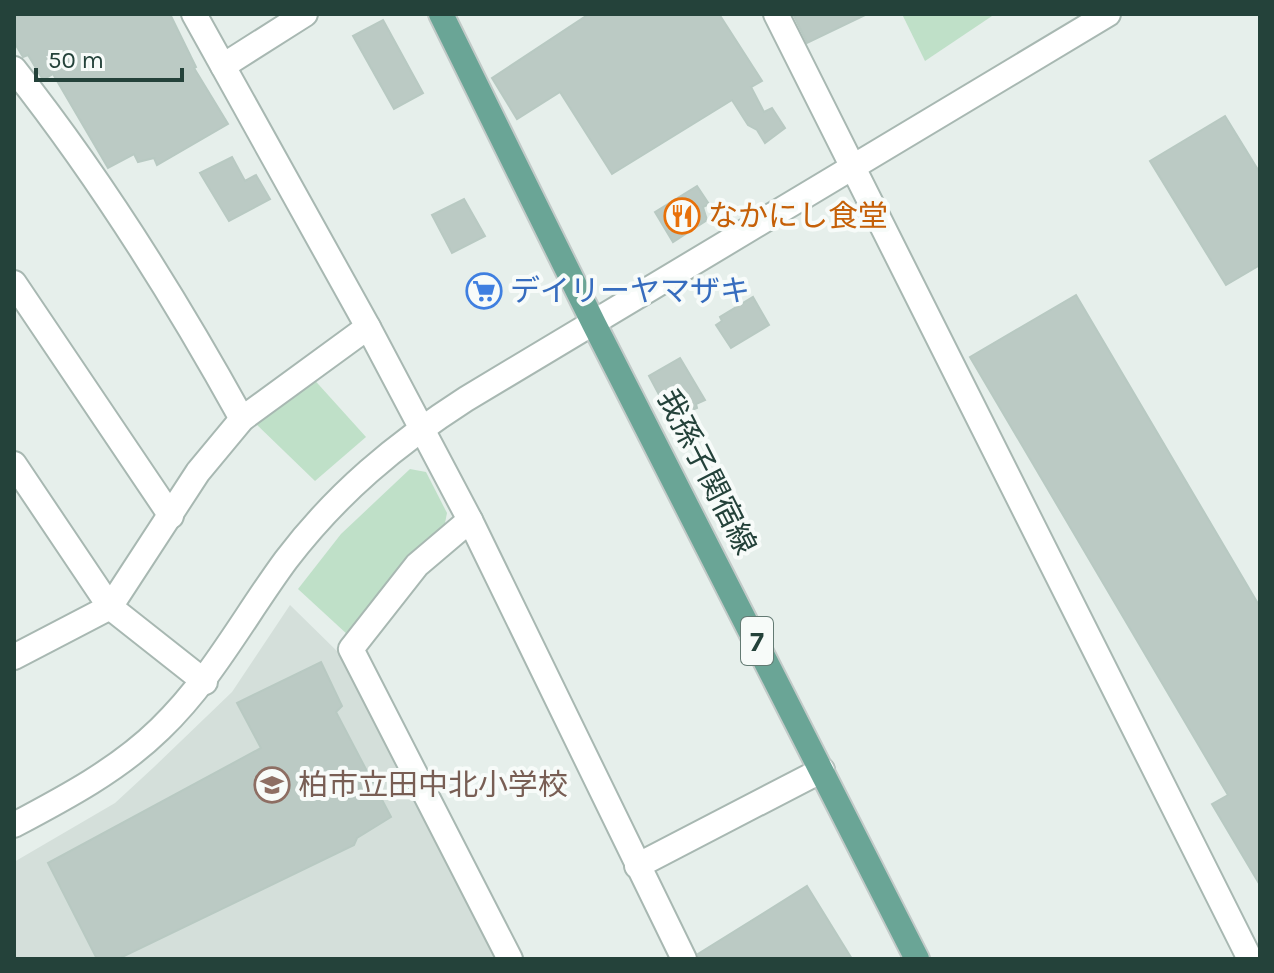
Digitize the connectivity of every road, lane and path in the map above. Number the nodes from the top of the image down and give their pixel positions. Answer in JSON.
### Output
{"nodes":[{"id":1,"x":194,"y":14,"type":"edge"},
{"id":2,"x":305,"y":14,"type":"edge"},
{"id":3,"x":441,"y":14,"type":"edge"},
{"id":4,"x":776,"y":14,"type":"edge"},
{"id":5,"x":1108,"y":14,"type":"edge"},
{"id":6,"x":223,"y":66,"type":"junction"},
{"id":7,"x":14,"y":69,"type":"edge"},
{"id":8,"x":853,"y":167,"type":"junction"},
{"id":9,"x":14,"y":283,"type":"edge"},
{"id":10,"x":594,"y":324,"type":"junction"},
{"id":11,"x":368,"y":327,"type":"junction"},
{"id":12,"x":242,"y":419,"type":"junction"},
{"id":13,"x":421,"y":428,"type":"junction"},
{"id":14,"x":14,"y":464,"type":"edge"},
{"id":15,"x":171,"y":516,"type":"junction"},
{"id":16,"x":470,"y":520,"type":"junction"},
{"id":17,"x":110,"y":607,"type":"junction"},
{"id":18,"x":15,"y":654,"type":"edge"},
{"id":19,"x":205,"y":682,"type":"junction"},
{"id":20,"x":822,"y":770,"type":"junction"},
{"id":21,"x":14,"y":825,"type":"edge"},
{"id":22,"x":637,"y":866,"type":"junction"},
{"id":23,"x":510,"y":959,"type":"edge"},
{"id":24,"x":684,"y":959,"type":"edge"},
{"id":25,"x":917,"y":959,"type":"edge"},
{"id":26,"x":1250,"y":959,"type":"edge"}],
"edges":[{"from":1,"to":6,"type":"street"},
{"from":2,"to":6,"type":"street"},
{"from":3,"to":10,"type":"main road","name":"我孫子関宿線","number":"7"},
{"from":4,"to":8,"type":"street"},
{"from":5,"to":8,"type":"street"},
{"from":6,"to":11,"type":"street"},
{"from":7,"to":12,"type":"street"},
{"from":8,"to":10,"type":"street"},
{"from":8,"to":26,"type":"street"},
{"from":9,"to":15,"type":"street"},
{"from":10,"to":13,"type":"street"},
{"from":10,"to":20,"type":"main road","name":"我孫子関宿線","number":"7"},
{"from":11,"to":12,"type":"street"},
{"from":11,"to":13,"type":"street"},
{"from":12,"to":15,"type":"street"},
{"from":13,"to":16,"type":"street"},
{"from":13,"to":19,"type":"street"},
{"from":14,"to":17,"type":"street"},
{"from":15,"to":17,"type":"street"},
{"from":16,"to":22,"type":"street"},
{"from":16,"to":23,"type":"street"},
{"from":17,"to":18,"type":"street"},
{"from":17,"to":19,"type":"street"},
{"from":19,"to":21,"type":"street"},
{"from":20,"to":22,"type":"street"},
{"from":20,"to":25,"type":"main road","name":"我孫子関宿線","number":"7"},
{"from":22,"to":24,"type":"street"}]}
